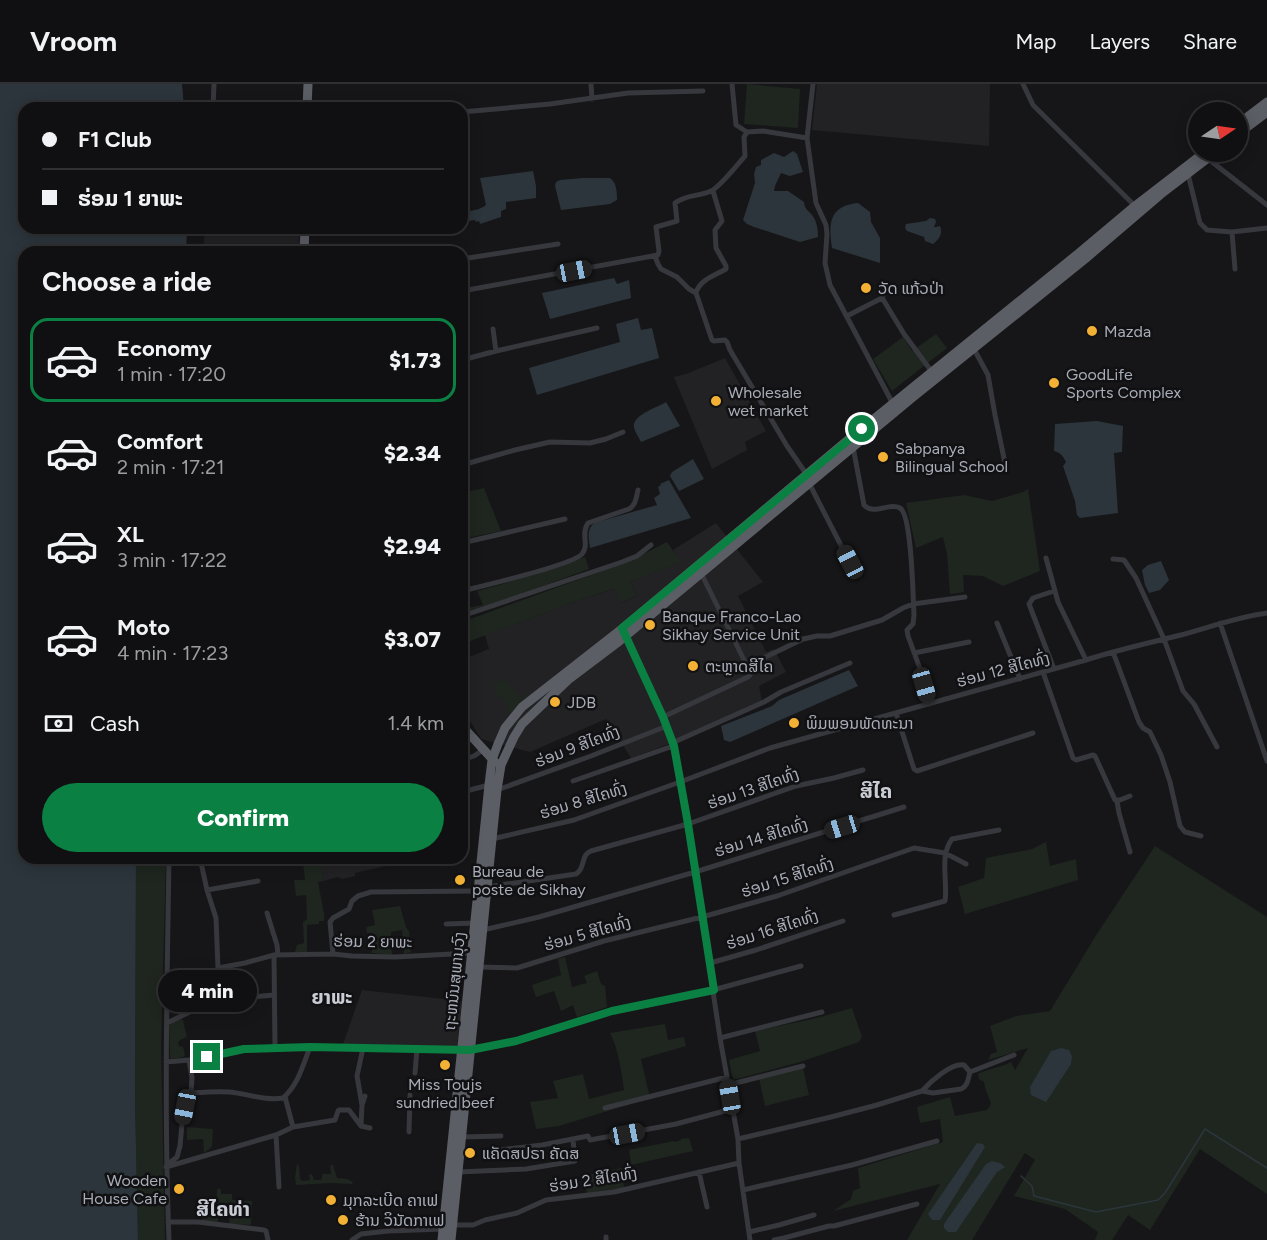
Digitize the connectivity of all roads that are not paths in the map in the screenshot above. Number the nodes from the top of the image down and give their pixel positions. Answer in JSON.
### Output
{"nodes":[{"id":1,"x":214,"y":84,"type":"edge"},
{"id":2,"x":308,"y":84,"type":"edge"},
{"id":3,"x":591,"y":84,"type":"edge"},
{"id":4,"x":732,"y":84,"type":"edge"},
{"id":5,"x":813,"y":84,"type":"edge"},
{"id":6,"x":1023,"y":84,"type":"edge"},
{"id":7,"x":703,"y":91,"type":"dead end"},
{"id":8,"x":592,"y":99,"type":"junction"},
{"id":9,"x":213,"y":102,"type":"edge"},
{"id":10,"x":307,"y":102,"type":"edge"},
{"id":11,"x":1267,"y":102,"type":"edge"},
{"id":12,"x":468,"y":111,"type":"edge"},
{"id":13,"x":1267,"y":112,"type":"edge"},
{"id":14,"x":1248,"y":116,"type":"edge"},
{"id":15,"x":1248,"y":127,"type":"edge"},
{"id":16,"x":747,"y":132,"type":"junction"},
{"id":17,"x":807,"y":138,"type":"junction"},
{"id":18,"x":1197,"y":162,"type":"edge"},
{"id":19,"x":1199,"y":162,"type":"edge"},
{"id":20,"x":1215,"y":162,"type":"edge"},
{"id":21,"x":1188,"y":174,"type":"junction"},
{"id":22,"x":713,"y":191,"type":"junction"},
{"id":23,"x":1267,"y":205,"type":"edge"},
{"id":24,"x":1138,"y":209,"type":"junction"},
{"id":25,"x":1267,"y":228,"type":"edge"},
{"id":26,"x":1232,"y":232,"type":"junction"},
{"id":27,"x":558,"y":244,"type":"dead end"},
{"id":28,"x":655,"y":256,"type":"junction"},
{"id":29,"x":468,"y":258,"type":"edge"},
{"id":30,"x":1235,"y":269,"type":"dead end"},
{"id":31,"x":892,"y":287,"type":"dead end"},
{"id":32,"x":468,"y":290,"type":"edge"},
{"id":33,"x":696,"y":292,"type":"junction"},
{"id":34,"x":882,"y":298,"type":"junction"},
{"id":35,"x":847,"y":316,"type":"junction"},
{"id":36,"x":597,"y":328,"type":"dead end"},
{"id":37,"x":493,"y":329,"type":"dead end"},
{"id":38,"x":974,"y":349,"type":"junction"},
{"id":39,"x":496,"y":351,"type":"junction"},
{"id":40,"x":468,"y":358,"type":"edge"},
{"id":41,"x":932,"y":372,"type":"junction"},
{"id":42,"x":893,"y":404,"type":"junction"},
{"id":43,"x":622,"y":432,"type":"dead end"},
{"id":44,"x":853,"y":446,"type":"junction"},
{"id":45,"x":468,"y":463,"type":"edge"},
{"id":46,"x":1006,"y":468,"type":"dead end"},
{"id":47,"x":809,"y":480,"type":"junction"},
{"id":48,"x":638,"y":490,"type":"dead end"},
{"id":49,"x":565,"y":519,"type":"dead end"},
{"id":50,"x":468,"y":542,"type":"edge"},
{"id":51,"x":651,"y":545,"type":"dead end"},
{"id":52,"x":1046,"y":558,"type":"dead end"},
{"id":53,"x":1113,"y":559,"type":"dead end"},
{"id":54,"x":850,"y":562,"type":"dead end"},
{"id":55,"x":701,"y":573,"type":"junction"},
{"id":56,"x":468,"y":589,"type":"edge"},
{"id":57,"x":1054,"y":591,"type":"junction"},
{"id":58,"x":965,"y":597,"type":"dead end"},
{"id":59,"x":913,"y":604,"type":"junction"},
{"id":60,"x":1267,"y":613,"type":"edge"},
{"id":61,"x":468,"y":614,"type":"edge"},
{"id":62,"x":1220,"y":623,"type":"junction"},
{"id":63,"x":997,"y":624,"type":"dead end"},
{"id":64,"x":624,"y":631,"type":"junction"},
{"id":65,"x":1164,"y":639,"type":"junction"},
{"id":66,"x":969,"y":642,"type":"dead end"},
{"id":67,"x":1113,"y":652,"type":"junction"},
{"id":68,"x":914,"y":653,"type":"junction"},
{"id":69,"x":1086,"y":660,"type":"junction"},
{"id":70,"x":850,"y":663,"type":"dead end"},
{"id":71,"x":747,"y":666,"type":"junction"},
{"id":72,"x":1054,"y":669,"type":"junction"},
{"id":73,"x":1043,"y":672,"type":"junction"},
{"id":74,"x":1020,"y":679,"type":"junction"},
{"id":75,"x":929,"y":704,"type":"junction"},
{"id":76,"x":896,"y":713,"type":"junction"},
{"id":77,"x":663,"y":717,"type":"junction"},
{"id":78,"x":667,"y":726,"type":"junction"},
{"id":79,"x":468,"y":733,"type":"edge"},
{"id":80,"x":1033,"y":733,"type":"dead end"},
{"id":81,"x":673,"y":745,"type":"junction"},
{"id":82,"x":1217,"y":747,"type":"dead end"},
{"id":83,"x":483,"y":750,"type":"junction"},
{"id":84,"x":468,"y":758,"type":"edge"},
{"id":85,"x":1267,"y":761,"type":"edge"},
{"id":86,"x":497,"y":763,"type":"junction"},
{"id":87,"x":863,"y":770,"type":"dead end"},
{"id":88,"x":573,"y":781,"type":"dead end"},
{"id":89,"x":680,"y":782,"type":"junction"},
{"id":90,"x":493,"y":788,"type":"junction"},
{"id":91,"x":468,"y":791,"type":"edge"},
{"id":92,"x":1130,"y":796,"type":"dead end"},
{"id":93,"x":1117,"y":801,"type":"junction"},
{"id":94,"x":904,"y":807,"type":"dead end"},
{"id":95,"x":688,"y":824,"type":"junction"},
{"id":96,"x":999,"y":830,"type":"dead end"},
{"id":97,"x":1201,"y":836,"type":"dead end"},
{"id":98,"x":491,"y":839,"type":"junction"},
{"id":99,"x":1130,"y":852,"type":"dead end"},
{"id":100,"x":945,"y":853,"type":"junction"},
{"id":101,"x":169,"y":864,"type":"edge"},
{"id":102,"x":201,"y":864,"type":"edge"},
{"id":103,"x":966,"y":864,"type":"dead end"},
{"id":104,"x":695,"y":872,"type":"junction"},
{"id":105,"x":258,"y":881,"type":"dead end"},
{"id":106,"x":482,"y":889,"type":"junction"},
{"id":107,"x":207,"y":890,"type":"junction"},
{"id":108,"x":267,"y":913,"type":"dead end"},
{"id":109,"x":894,"y":915,"type":"dead end"},
{"id":110,"x":702,"y":917,"type":"junction"},
{"id":111,"x":843,"y":921,"type":"dead end"},
{"id":112,"x":475,"y":923,"type":"junction"},
{"id":113,"x":447,"y":924,"type":"dead end"},
{"id":114,"x":483,"y":930,"type":"junction"},
{"id":115,"x":471,"y":953,"type":"junction"},
{"id":116,"x":333,"y":954,"type":"junction"},
{"id":117,"x":276,"y":955,"type":"junction"},
{"id":118,"x":710,"y":963,"type":"junction"},
{"id":119,"x":801,"y":966,"type":"dead end"},
{"id":120,"x":478,"y":967,"type":"junction"},
{"id":121,"x":218,"y":968,"type":"junction"},
{"id":122,"x":714,"y":990,"type":"junction"},
{"id":123,"x":274,"y":995,"type":"junction"},
{"id":124,"x":206,"y":1001,"type":"junction"},
{"id":125,"x":822,"y":1012,"type":"dead end"},
{"id":126,"x":167,"y":1023,"type":"junction"},
{"id":127,"x":720,"y":1038,"type":"junction"},
{"id":128,"x":310,"y":1047,"type":"junction"},
{"id":129,"x":275,"y":1048,"type":"junction"},
{"id":130,"x":363,"y":1048,"type":"junction"},
{"id":131,"x":417,"y":1049,"type":"junction"},
{"id":132,"x":466,"y":1050,"type":"junction"},
{"id":133,"x":1014,"y":1055,"type":"dead end"},
{"id":134,"x":189,"y":1060,"type":"junction"},
{"id":135,"x":166,"y":1062,"type":"junction"},
{"id":136,"x":803,"y":1066,"type":"dead end"},
{"id":137,"x":970,"y":1072,"type":"junction"},
{"id":138,"x":415,"y":1074,"type":"dead end"},
{"id":139,"x":727,"y":1077,"type":"junction"},
{"id":140,"x":728,"y":1085,"type":"junction"},
{"id":141,"x":922,"y":1091,"type":"junction"},
{"id":142,"x":192,"y":1093,"type":"junction"},
{"id":143,"x":410,"y":1095,"type":"dead end"},
{"id":144,"x":364,"y":1096,"type":"dead end"},
{"id":145,"x":285,"y":1097,"type":"junction"},
{"id":146,"x":398,"y":1103,"type":"dead end"},
{"id":147,"x":410,"y":1103,"type":"junction"},
{"id":148,"x":362,"y":1105,"type":"junction"},
{"id":149,"x":605,"y":1108,"type":"dead end"},
{"id":150,"x":732,"y":1109,"type":"junction"},
{"id":151,"x":361,"y":1126,"type":"junction"},
{"id":152,"x":293,"y":1127,"type":"junction"},
{"id":153,"x":370,"y":1128,"type":"dead end"},
{"id":154,"x":409,"y":1132,"type":"dead end"},
{"id":155,"x":276,"y":1135,"type":"junction"},
{"id":156,"x":501,"y":1136,"type":"dead end"},
{"id":157,"x":461,"y":1137,"type":"junction"},
{"id":158,"x":573,"y":1139,"type":"junction"},
{"id":159,"x":738,"y":1139,"type":"junction"},
{"id":160,"x":938,"y":1141,"type":"dead end"},
{"id":161,"x":500,"y":1150,"type":"dead end"},
{"id":162,"x":739,"y":1163,"type":"junction"},
{"id":163,"x":166,"y":1167,"type":"junction"},
{"id":164,"x":458,"y":1172,"type":"junction"},
{"id":165,"x":699,"y":1172,"type":"junction"},
{"id":166,"x":279,"y":1186,"type":"dead end"},
{"id":167,"x":743,"y":1190,"type":"junction"},
{"id":168,"x":918,"y":1204,"type":"dead end"},
{"id":169,"x":707,"y":1207,"type":"dead end"},
{"id":170,"x":814,"y":1215,"type":"dead end"},
{"id":171,"x":168,"y":1222,"type":"junction"},
{"id":172,"x":452,"y":1225,"type":"junction"},
{"id":173,"x":443,"y":1229,"type":"junction"},
{"id":174,"x":749,"y":1232,"type":"junction"},
{"id":175,"x":169,"y":1240,"type":"edge"},
{"id":176,"x":268,"y":1240,"type":"edge"},
{"id":177,"x":352,"y":1240,"type":"edge"},
{"id":178,"x":441,"y":1240,"type":"edge"},
{"id":179,"x":451,"y":1240,"type":"edge"},
{"id":180,"x":750,"y":1240,"type":"edge"},
{"id":181,"x":774,"y":1240,"type":"edge"}],
"edges":[{"from":1,"to":9,"type":"street"},
{"from":2,"to":10,"type":"highway"},
{"from":3,"to":8,"type":"street"},
{"from":4,"to":16,"type":"street"},
{"from":5,"to":17,"type":"street"},
{"from":6,"to":24,"type":"street"},
{"from":7,"to":8,"type":"street"},
{"from":8,"to":12,"type":"street"},
{"from":11,"to":14,"type":"highway"},
{"from":13,"to":15,"type":"highway"},
{"from":16,"to":17,"type":"street"},
{"from":16,"to":22,"type":"street"},
{"from":17,"to":35,"type":"street"},
{"from":18,"to":24,"type":"highway"},
{"from":19,"to":21,"type":"highway"},
{"from":20,"to":23,"type":"street"},
{"from":21,"to":24,"type":"highway"},
{"from":21,"to":26,"type":"street"},
{"from":22,"to":28,"type":"street"},
{"from":22,"to":33,"type":"street"},
{"from":24,"to":38,"type":"highway"},
{"from":24,"to":41,"type":"highway"},
{"from":25,"to":26,"type":"street"},
{"from":26,"to":30,"type":"street"},
{"from":27,"to":29,"type":"street"},
{"from":28,"to":32,"type":"street"},
{"from":28,"to":33,"type":"street"},
{"from":31,"to":34,"type":"street"},
{"from":33,"to":47,"type":"street"},
{"from":34,"to":35,"type":"street"},
{"from":34,"to":41,"type":"street"},
{"from":35,"to":42,"type":"street"},
{"from":36,"to":39,"type":"street"},
{"from":37,"to":39,"type":"street"},
{"from":38,"to":44,"type":"highway"},
{"from":38,"to":46,"type":"street"},
{"from":39,"to":40,"type":"street"},
{"from":41,"to":42,"type":"highway"},
{"from":42,"to":47,"type":"highway"},
{"from":43,"to":45,"type":"street"},
{"from":44,"to":47,"type":"highway"},
{"from":44,"to":59,"type":"street"},
{"from":47,"to":54,"type":"street"},
{"from":47,"to":55,"type":"highway"},
{"from":47,"to":64,"type":"highway"},
{"from":48,"to":56,"type":"street"},
{"from":49,"to":50,"type":"street"},
{"from":51,"to":61,"type":"street"},
{"from":52,"to":57,"type":"street"},
{"from":53,"to":65,"type":"street"},
{"from":55,"to":64,"type":"highway"},
{"from":55,"to":71,"type":"street"},
{"from":57,"to":69,"type":"street"},
{"from":57,"to":72,"type":"street"},
{"from":58,"to":59,"type":"street"},
{"from":59,"to":68,"type":"street"},
{"from":59,"to":71,"type":"street"},
{"from":60,"to":62,"type":"street","name":"ຮ່ອມ 12 ສີໄຄທົ່ງ"},
{"from":62,"to":65,"type":"street","name":"ຮ່ອມ 12 ສີໄຄທົ່ງ"},
{"from":62,"to":85,"type":"street"},
{"from":63,"to":74,"type":"street"},
{"from":64,"to":77,"type":"street"},
{"from":64,"to":86,"type":"highway","name":"ຖະຫນົນສຸພານຸວົງ"},
{"from":64,"to":86,"type":"highway","name":"ຖະຫນົນສຸພານຸວົງ"},
{"from":65,"to":67,"type":"street","name":"ຮ່ອມ 12 ສີໄຄທົ່ງ"},
{"from":65,"to":82,"type":"street"},
{"from":66,"to":68,"type":"street"},
{"from":67,"to":69,"type":"street","name":"ຮ່ອມ 12 ສີໄຄທົ່ງ"},
{"from":67,"to":97,"type":"street"},
{"from":68,"to":75,"type":"street"},
{"from":69,"to":72,"type":"street","name":"ຮ່ອມ 12 ສີໄຄທົ່ງ"},
{"from":70,"to":81,"type":"street"},
{"from":71,"to":77,"type":"street"},
{"from":72,"to":73,"type":"street","name":"ຮ່ອມ 12 ສີໄຄທົ່ງ"},
{"from":73,"to":74,"type":"street","name":"ຮ່ອມ 12 ສີໄຄທົ່ງ"},
{"from":73,"to":93,"type":"street"},
{"from":74,"to":75,"type":"street","name":"ຮ່ອມ 12 ສີໄຄທົ່ງ"},
{"from":75,"to":76,"type":"street","name":"ຮ່ອມ 12 ສີໄຄທົ່ງ"},
{"from":76,"to":80,"type":"street"},
{"from":76,"to":89,"type":"street","name":"ຮ່ອມ 12 ສີໄຄທົ່ງ"},
{"from":77,"to":78,"type":"street"},
{"from":78,"to":81,"type":"street"},
{"from":78,"to":90,"type":"street","name":"ຮ່ອມ 9 ສີໄຄທົ່ງ"},
{"from":79,"to":83,"type":"highway"},
{"from":81,"to":88,"type":"street"},
{"from":81,"to":89,"type":"street"},
{"from":83,"to":84,"type":"street"},
{"from":83,"to":86,"type":"highway"},
{"from":86,"to":90,"type":"highway","name":"ຖະຫນົນສຸພານຸວົງ"},
{"from":87,"to":95,"type":"street","name":"ຮ່ອມ 13 ສີໄຄທົ່ງ"},
{"from":89,"to":95,"type":"street"},
{"from":89,"to":98,"type":"street","name":"ຮ່ອມ 8 ສີໄຄທົ່ງ"},
{"from":90,"to":91,"type":"street","name":"ຮ່ອມ 9 ສີໄຄທົ່ງ"},
{"from":90,"to":98,"type":"highway","name":"ຖະຫນົນສຸພານຸວົງ"},
{"from":90,"to":106,"type":"highway","name":"ຖະຫນົນສຸພານຸວົງ"},
{"from":92,"to":93,"type":"street"},
{"from":93,"to":99,"type":"street"},
{"from":94,"to":104,"type":"street","name":"ຮ່ອມ 14 ສີໄຄທົ່ງ"},
{"from":95,"to":104,"type":"street"},
{"from":95,"to":106,"type":"street","name":"ຮ່ອມ 13 ສີໄຄທົ່ງ"},
{"from":96,"to":100,"type":"street"},
{"from":98,"to":106,"type":"highway","name":"ຖະຫນົນສຸພານຸວົງ"},
{"from":100,"to":103,"type":"street"},
{"from":100,"to":109,"type":"street"},
{"from":100,"to":110,"type":"street","name":"ຮ່ອມ 15 ສີໄຄທົ່ງ"},
{"from":101,"to":126,"type":"street"},
{"from":102,"to":107,"type":"street"},
{"from":104,"to":110,"type":"street"},
{"from":104,"to":114,"type":"street","name":"ຮ່ອມ 14 ສີໄຄທົ່ງ"},
{"from":105,"to":107,"type":"street"},
{"from":106,"to":112,"type":"highway","name":"ຖະຫນົນສຸພານຸວົງ"},
{"from":106,"to":114,"type":"highway","name":"ຖະຫນົນສຸພານຸວົງ"},
{"from":106,"to":116,"type":"street"},
{"from":107,"to":121,"type":"street"},
{"from":108,"to":117,"type":"street"},
{"from":110,"to":118,"type":"street"},
{"from":110,"to":120,"type":"street","name":"ຮ່ອມ 5 ສີໄຄທົ່ງ"},
{"from":111,"to":118,"type":"street","name":"ຮ່ອມ 16 ສີໄຄທົ່ງ"},
{"from":112,"to":113,"type":"street"},
{"from":112,"to":115,"type":"highway","name":"ຖະຫນົນສຸພານຸວົງ"},
{"from":114,"to":120,"type":"highway","name":"ຖະຫນົນສຸພານຸວົງ"},
{"from":115,"to":116,"type":"street","name":"ຮ່ອມ 2 ຍາພະ"},
{"from":115,"to":132,"type":"highway","name":"ຖະຫນົນສຸພານຸວົງ"},
{"from":116,"to":117,"type":"street","name":"ຮ່ອມ 2 ຍາພະ"},
{"from":117,"to":121,"type":"street","name":"ຮ່ອມ 2 ຍາພະ"},
{"from":117,"to":123,"type":"street"},
{"from":118,"to":122,"type":"street"},
{"from":119,"to":122,"type":"street"},
{"from":120,"to":132,"type":"highway","name":"ຖະຫນົນສຸພານຸວົງ"},
{"from":121,"to":124,"type":"street"},
{"from":122,"to":127,"type":"street"},
{"from":122,"to":132,"type":"street"},
{"from":123,"to":124,"type":"street"},
{"from":123,"to":129,"type":"street"},
{"from":124,"to":126,"type":"street"},
{"from":125,"to":127,"type":"street"},
{"from":126,"to":135,"type":"street"},
{"from":127,"to":139,"type":"street"},
{"from":128,"to":129,"type":"street"},
{"from":128,"to":130,"type":"street"},
{"from":128,"to":145,"type":"street"},
{"from":129,"to":134,"type":"street"},
{"from":130,"to":131,"type":"street"},
{"from":130,"to":148,"type":"street"},
{"from":131,"to":132,"type":"street"},
{"from":131,"to":138,"type":"street"},
{"from":132,"to":157,"type":"highway","name":"ຖະຫນົນສຸພານຸວົງ"},
{"from":132,"to":173,"type":"highway","name":"ຖະຫນົນສຸພານຸວົງ"},
{"from":133,"to":137,"type":"street"},
{"from":134,"to":135,"type":"street"},
{"from":134,"to":142,"type":"street"},
{"from":135,"to":163,"type":"street"},
{"from":136,"to":140,"type":"street"},
{"from":137,"to":141,"type":"street"},
{"from":137,"to":141,"type":"street"},
{"from":139,"to":140,"type":"street"},
{"from":139,"to":149,"type":"street"},
{"from":140,"to":150,"type":"street"},
{"from":141,"to":159,"type":"street"},
{"from":142,"to":145,"type":"street"},
{"from":142,"to":163,"type":"street"},
{"from":143,"to":147,"type":"street"},
{"from":144,"to":148,"type":"street"},
{"from":145,"to":152,"type":"street"},
{"from":146,"to":147,"type":"street"},
{"from":147,"to":154,"type":"street"},
{"from":148,"to":151,"type":"street"},
{"from":150,"to":158,"type":"street"},
{"from":150,"to":159,"type":"street"},
{"from":151,"to":152,"type":"street"},
{"from":151,"to":153,"type":"street"},
{"from":152,"to":155,"type":"street"},
{"from":155,"to":163,"type":"street"},
{"from":155,"to":166,"type":"street"},
{"from":156,"to":157,"type":"street"},
{"from":157,"to":164,"type":"highway","name":"ຖະຫນົນສຸພານຸວົງ"},
{"from":158,"to":161,"type":"street"},
{"from":158,"to":164,"type":"street"},
{"from":159,"to":162,"type":"street"},
{"from":160,"to":167,"type":"street"},
{"from":162,"to":165,"type":"street","name":"ຮ່ອມ 2 ສີໄຄທົ່ງ"},
{"from":162,"to":167,"type":"street"},
{"from":163,"to":171,"type":"street"},
{"from":164,"to":172,"type":"highway","name":"ຖະຫນົນສຸພານຸວົງ"},
{"from":165,"to":169,"type":"street"},
{"from":165,"to":172,"type":"street","name":"ຮ່ອມ 2 ສີໄຄທົ່ງ"},
{"from":167,"to":174,"type":"street"},
{"from":168,"to":181,"type":"street"},
{"from":170,"to":174,"type":"street"},
{"from":171,"to":175,"type":"street"},
{"from":171,"to":176,"type":"street"},
{"from":172,"to":179,"type":"highway","name":"ຖະຫນົນສຸພານຸວົງ"},
{"from":173,"to":177,"type":"street"},
{"from":173,"to":178,"type":"highway","name":"ຖະຫນົນສຸພານຸວົງ"},
{"from":174,"to":180,"type":"street"}]}
